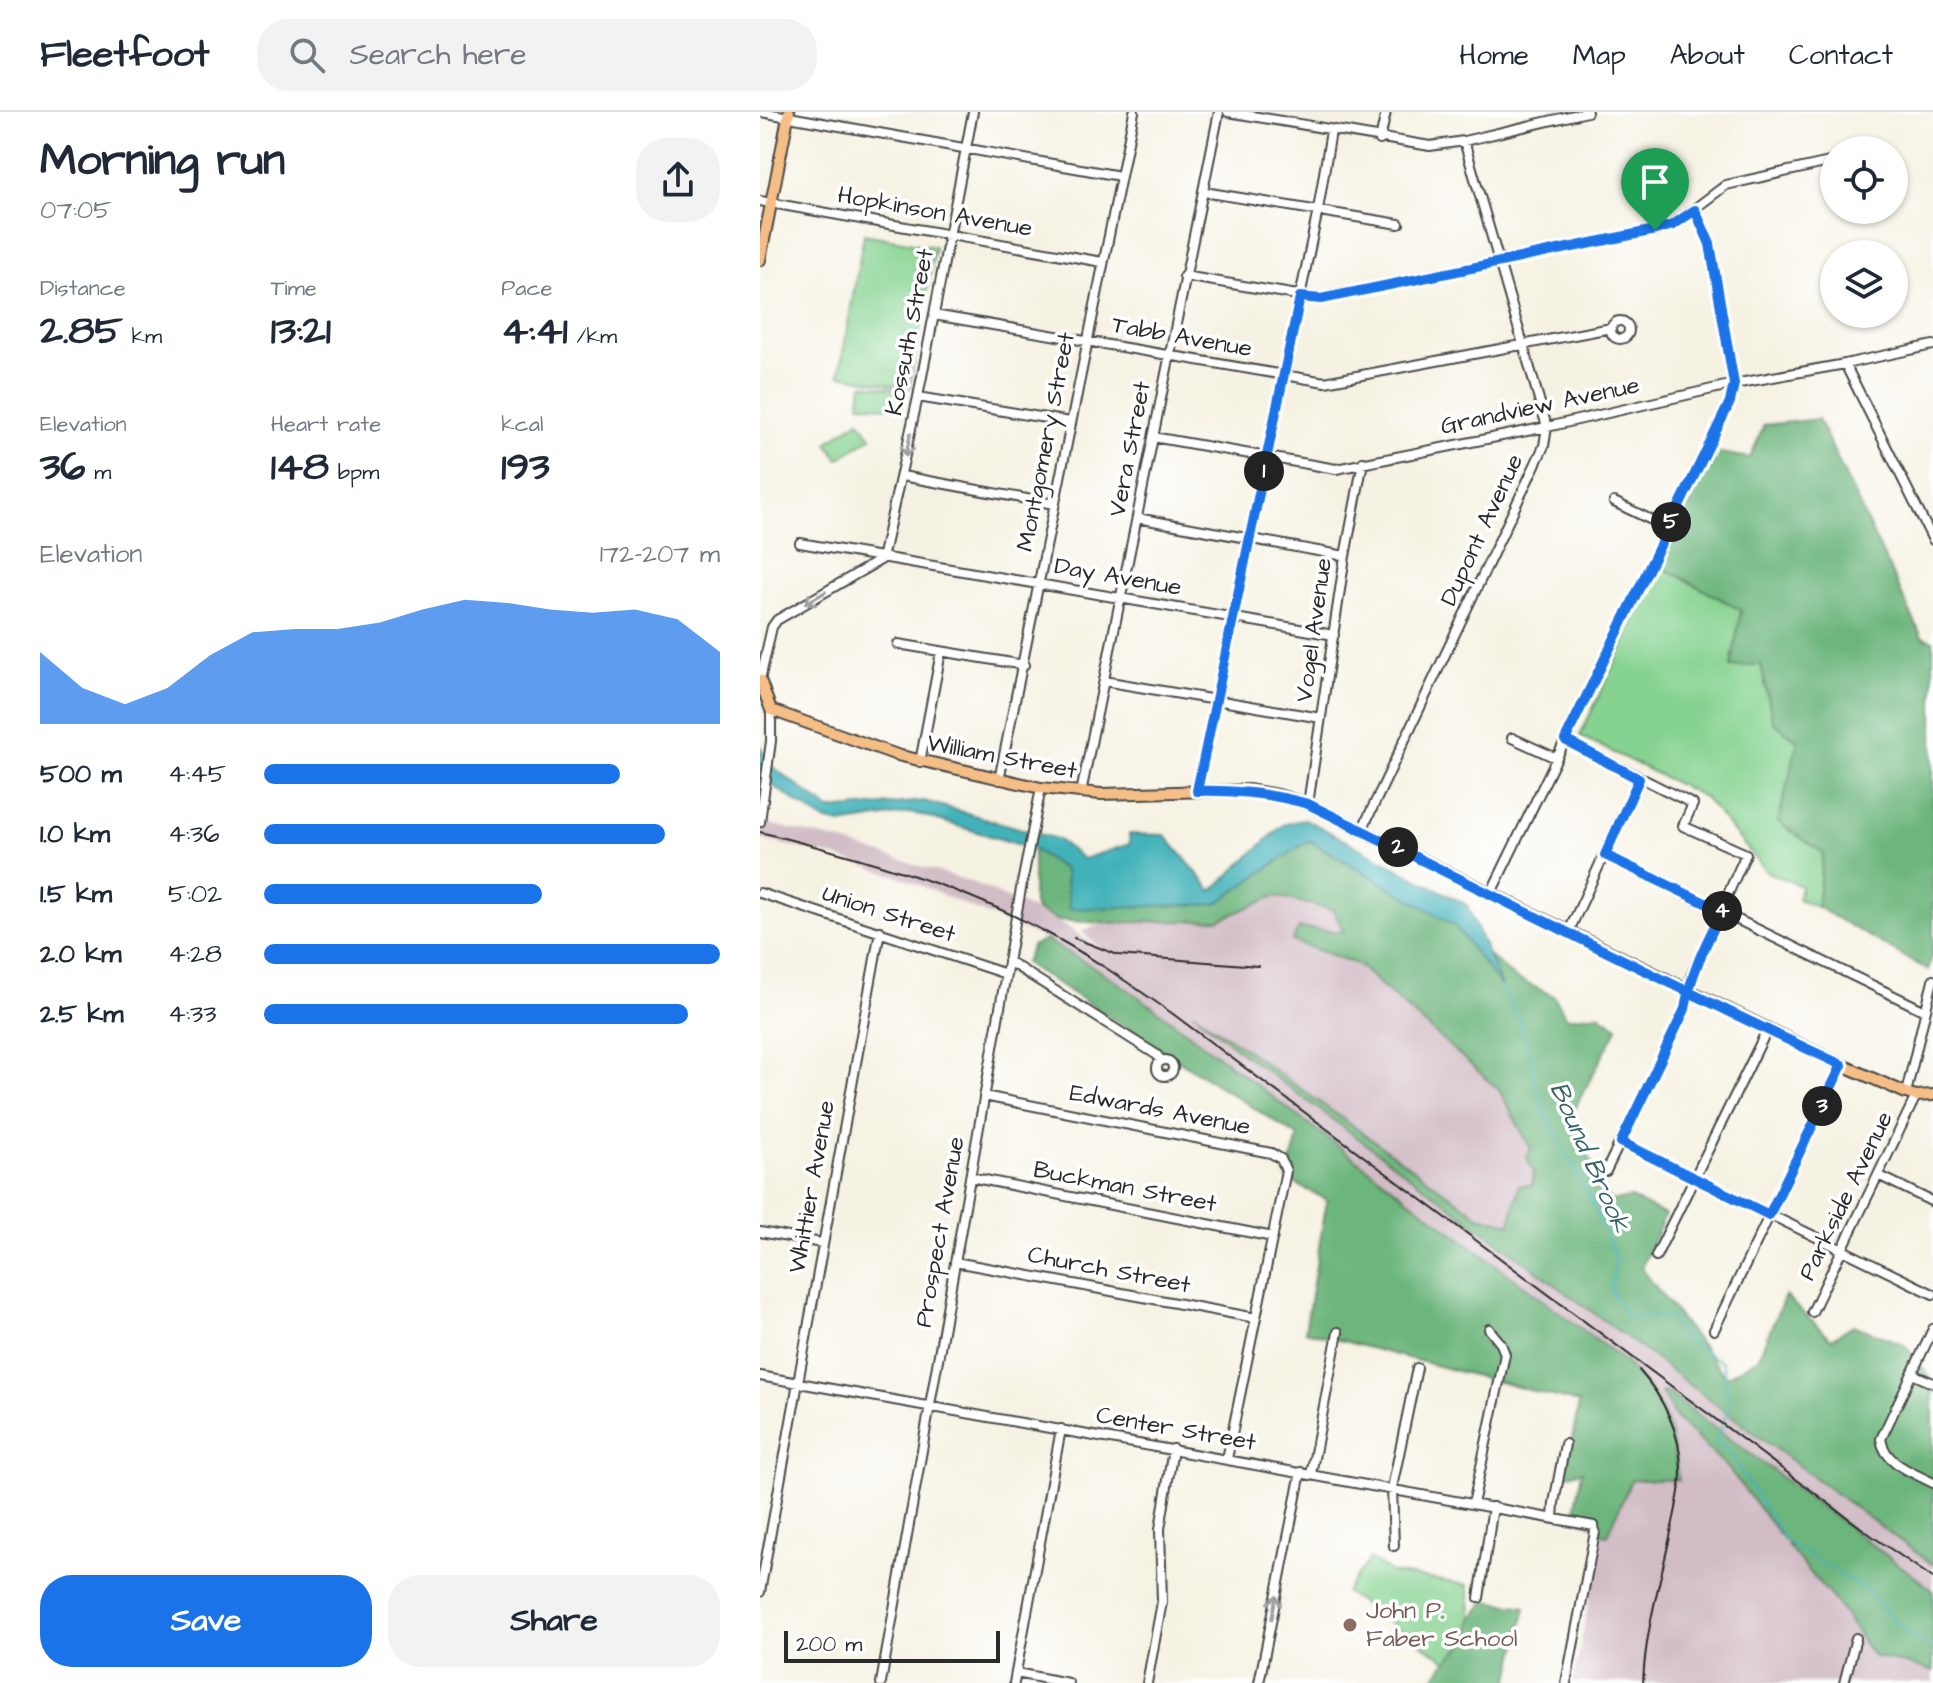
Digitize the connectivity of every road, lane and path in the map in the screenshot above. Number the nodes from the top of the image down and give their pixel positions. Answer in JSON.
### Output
{"nodes":[{"id":1,"x":761,"y":112,"type":"edge"},
{"id":2,"x":973,"y":112,"type":"edge"},
{"id":3,"x":1134,"y":112,"type":"edge"},
{"id":4,"x":1219,"y":112,"type":"edge"},
{"id":5,"x":1228,"y":112,"type":"edge"},
{"id":6,"x":1386,"y":112,"type":"edge"},
{"id":7,"x":1587,"y":112,"type":"edge"},
{"id":8,"x":789,"y":115,"type":"edge"},
{"id":9,"x":1331,"y":131,"type":"junction"},
{"id":10,"x":1380,"y":140,"type":"junction"},
{"id":11,"x":1464,"y":141,"type":"junction"},
{"id":12,"x":965,"y":148,"type":"junction"},
{"id":13,"x":1820,"y":164,"type":"edge"},
{"id":14,"x":1120,"y":176,"type":"junction"},
{"id":15,"x":1204,"y":192,"type":"junction"},
{"id":16,"x":766,"y":202,"type":"edge"},
{"id":17,"x":1318,"y":210,"type":"junction"},
{"id":18,"x":1695,"y":210,"type":"junction"},
{"id":19,"x":1399,"y":224,"type":"dead end"},
{"id":20,"x":949,"y":235,"type":"junction"},
{"id":21,"x":760,"y":260,"type":"edge"},
{"id":22,"x":1102,"y":262,"type":"junction"},
{"id":23,"x":1499,"y":263,"type":"junction"},
{"id":24,"x":1184,"y":276,"type":"junction"},
{"id":25,"x":1300,"y":297,"type":"junction"},
{"id":26,"x":934,"y":315,"type":"junction"},
{"id":27,"x":1611,"y":328,"type":"dead end"},
{"id":28,"x":1087,"y":341,"type":"junction"},
{"id":29,"x":1523,"y":344,"type":"junction"},
{"id":30,"x":1933,"y":345,"type":"edge"},
{"id":31,"x":1169,"y":355,"type":"junction"},
{"id":32,"x":1845,"y":364,"type":"junction"},
{"id":33,"x":1284,"y":375,"type":"junction"},
{"id":34,"x":1734,"y":384,"type":"junction"},
{"id":35,"x":918,"y":397,"type":"junction"},
{"id":36,"x":1070,"y":422,"type":"junction"},
{"id":37,"x":1547,"y":427,"type":"junction"},
{"id":38,"x":1153,"y":437,"type":"junction"},
{"id":39,"x":1267,"y":456,"type":"junction"},
{"id":40,"x":1363,"y":462,"type":"junction"},
{"id":41,"x":902,"y":476,"type":"junction"},
{"id":42,"x":1614,"y":502,"type":"dead end"},
{"id":43,"x":1054,"y":504,"type":"junction"},
{"id":44,"x":1137,"y":518,"type":"junction"},
{"id":45,"x":1668,"y":528,"type":"junction"},
{"id":46,"x":1250,"y":539,"type":"junction"},
{"id":47,"x":1933,"y":540,"type":"edge"},
{"id":48,"x":800,"y":543,"type":"dead end"},
{"id":49,"x":1345,"y":556,"type":"junction"},
{"id":50,"x":882,"y":559,"type":"junction"},
{"id":51,"x":1038,"y":583,"type":"junction"},
{"id":52,"x":1121,"y":598,"type":"junction"},
{"id":53,"x":1233,"y":618,"type":"junction"},
{"id":54,"x":1334,"y":635,"type":"junction"},
{"id":55,"x":898,"y":644,"type":"dead end"},
{"id":56,"x":941,"y":652,"type":"junction"},
{"id":57,"x":1024,"y":665,"type":"junction"},
{"id":58,"x":760,"y":680,"type":"edge"},
{"id":59,"x":1104,"y":681,"type":"junction"},
{"id":60,"x":1217,"y":699,"type":"junction"},
{"id":61,"x":771,"y":710,"type":"junction"},
{"id":62,"x":1321,"y":718,"type":"junction"},
{"id":63,"x":1512,"y":738,"type":"dead end"},
{"id":64,"x":1565,"y":740,"type":"junction"},
{"id":65,"x":1556,"y":758,"type":"junction"},
{"id":66,"x":920,"y":762,"type":"junction"},
{"id":67,"x":1639,"y":779,"type":"junction"},
{"id":68,"x":999,"y":780,"type":"junction"},
{"id":69,"x":1041,"y":788,"type":"junction"},
{"id":70,"x":1197,"y":791,"type":"junction"},
{"id":71,"x":1081,"y":793,"type":"junction"},
{"id":72,"x":1308,"y":804,"type":"junction"},
{"id":73,"x":760,"y":822,"type":"edge"},
{"id":74,"x":1362,"y":830,"type":"junction"},
{"id":75,"x":1605,"y":855,"type":"junction"},
{"id":76,"x":760,"y":893,"type":"edge"},
{"id":77,"x":1491,"y":893,"type":"junction"},
{"id":78,"x":1722,"y":911,"type":"junction"},
{"id":79,"x":880,"y":931,"type":"junction"},
{"id":80,"x":1569,"y":931,"type":"junction"},
{"id":81,"x":1008,"y":961,"type":"junction"},
{"id":82,"x":1006,"y":974,"type":"junction"},
{"id":83,"x":1933,"y":980,"type":"edge"},
{"id":84,"x":1688,"y":990,"type":"junction"},
{"id":85,"x":1925,"y":1011,"type":"junction"},
{"id":86,"x":1767,"y":1030,"type":"junction"},
{"id":87,"x":1162,"y":1061,"type":"dead end"},
{"id":88,"x":1842,"y":1065,"type":"junction"},
{"id":89,"x":1911,"y":1095,"type":"junction"},
{"id":90,"x":1933,"y":1095,"type":"edge"},
{"id":91,"x":984,"y":1096,"type":"junction"},
{"id":92,"x":1621,"y":1142,"type":"junction"},
{"id":93,"x":1606,"y":1171,"type":"dead end"},
{"id":94,"x":1878,"y":1175,"type":"junction"},
{"id":95,"x":970,"y":1177,"type":"junction"},
{"id":96,"x":1694,"y":1178,"type":"junction"},
{"id":97,"x":1933,"y":1202,"type":"edge"},
{"id":98,"x":1769,"y":1215,"type":"junction"},
{"id":99,"x":760,"y":1232,"type":"edge"},
{"id":100,"x":1273,"y":1237,"type":"junction"},
{"id":101,"x":822,"y":1243,"type":"junction"},
{"id":102,"x":1841,"y":1251,"type":"junction"},
{"id":103,"x":1656,"y":1256,"type":"dead end"},
{"id":104,"x":955,"y":1262,"type":"junction"},
{"id":105,"x":1933,"y":1294,"type":"edge"},
{"id":106,"x":1812,"y":1312,"type":"dead end"},
{"id":107,"x":1256,"y":1318,"type":"junction"},
{"id":108,"x":1489,"y":1329,"type":"dead end"},
{"id":109,"x":1933,"y":1329,"type":"edge"},
{"id":110,"x":1714,"y":1330,"type":"dead end"},
{"id":111,"x":1338,"y":1332,"type":"dead end"},
{"id":112,"x":1417,"y":1368,"type":"dead end"},
{"id":113,"x":1912,"y":1374,"type":"junction"},
{"id":114,"x":760,"y":1376,"type":"edge"},
{"id":115,"x":796,"y":1382,"type":"junction"},
{"id":116,"x":1933,"y":1383,"type":"edge"},
{"id":117,"x":930,"y":1405,"type":"junction"},
{"id":118,"x":1061,"y":1429,"type":"junction"},
{"id":119,"x":1565,"y":1444,"type":"dead end"},
{"id":120,"x":1173,"y":1449,"type":"junction"},
{"id":121,"x":1227,"y":1459,"type":"junction"},
{"id":122,"x":1301,"y":1472,"type":"junction"},
{"id":123,"x":1311,"y":1474,"type":"junction"},
{"id":124,"x":1933,"y":1483,"type":"edge"},
{"id":125,"x":1392,"y":1488,"type":"junction"},
{"id":126,"x":1473,"y":1504,"type":"junction"},
{"id":127,"x":1493,"y":1507,"type":"junction"},
{"id":128,"x":1553,"y":1518,"type":"junction"},
{"id":129,"x":1394,"y":1546,"type":"dead end"},
{"id":130,"x":760,"y":1592,"type":"edge"},
{"id":131,"x":1479,"y":1598,"type":"dead end"},
{"id":132,"x":1856,"y":1638,"type":"dead end"},
{"id":133,"x":1015,"y":1678,"type":"edge"},
{"id":134,"x":881,"y":1683,"type":"edge"},
{"id":135,"x":1068,"y":1683,"type":"edge"},
{"id":136,"x":1147,"y":1683,"type":"edge"},
{"id":137,"x":1259,"y":1683,"type":"edge"},
{"id":138,"x":1566,"y":1683,"type":"edge"},
{"id":139,"x":1844,"y":1683,"type":"edge"}],
"edges":[{"from":1,"to":8,"type":"street"},
{"from":2,"to":12,"type":"street","name":"Kossuth Street"},
{"from":3,"to":14,"type":"street","name":"Montgomery Street"},
{"from":4,"to":15,"type":"street","name":"Vera Street"},
{"from":5,"to":9,"type":"street"},
{"from":6,"to":10,"type":"street"},
{"from":7,"to":11,"type":"street"},
{"from":8,"to":12,"type":"street"},
{"from":8,"to":16,"type":"main road"},
{"from":9,"to":10,"type":"street"},
{"from":9,"to":17,"type":"street"},
{"from":10,"to":11,"type":"street"},
{"from":11,"to":23,"type":"street"},
{"from":12,"to":14,"type":"street"},
{"from":12,"to":20,"type":"street","name":"Kossuth Street"},
{"from":13,"to":18,"type":"street"},
{"from":14,"to":22,"type":"street","name":"Montgomery Street"},
{"from":15,"to":17,"type":"street"},
{"from":15,"to":24,"type":"street","name":"Vera Street"},
{"from":16,"to":20,"type":"street","name":"Hopkinson Avenue"},
{"from":16,"to":21,"type":"main road"},
{"from":17,"to":19,"type":"street"},
{"from":17,"to":25,"type":"street"},
{"from":18,"to":23,"type":"street"},
{"from":18,"to":34,"type":"street"},
{"from":20,"to":22,"type":"street","name":"Hopkinson Avenue"},
{"from":20,"to":26,"type":"street","name":"Kossuth Street"},
{"from":22,"to":28,"type":"street","name":"Montgomery Street"},
{"from":23,"to":25,"type":"street"},
{"from":23,"to":29,"type":"street"},
{"from":24,"to":25,"type":"street"},
{"from":24,"to":31,"type":"street","name":"Vera Street"},
{"from":25,"to":33,"type":"street"},
{"from":26,"to":28,"type":"street","name":"Tabb Avenue"},
{"from":26,"to":35,"type":"street","name":"Kossuth Street"},
{"from":27,"to":29,"type":"street","name":"Tabb Avenue"},
{"from":28,"to":31,"type":"street","name":"Tabb Avenue"},
{"from":28,"to":36,"type":"street","name":"Montgomery Street"},
{"from":29,"to":33,"type":"street","name":"Tabb Avenue"},
{"from":29,"to":37,"type":"street"},
{"from":30,"to":32,"type":"street","name":"Grandview Avenue"},
{"from":31,"to":33,"type":"street","name":"Tabb Avenue"},
{"from":31,"to":38,"type":"street","name":"Vera Street"},
{"from":32,"to":34,"type":"street","name":"Grandview Avenue"},
{"from":32,"to":47,"type":"street"},
{"from":33,"to":39,"type":"street"},
{"from":34,"to":37,"type":"street","name":"Grandview Avenue"},
{"from":34,"to":45,"type":"street"},
{"from":35,"to":36,"type":"street"},
{"from":35,"to":41,"type":"street","name":"Kossuth Street","one_way":true},
{"from":36,"to":43,"type":"street","name":"Montgomery Street"},
{"from":37,"to":40,"type":"street","name":"Grandview Avenue"},
{"from":37,"to":74,"type":"street","name":"Dupont Avenue"},
{"from":38,"to":39,"type":"street","name":"Grandview Avenue"},
{"from":38,"to":44,"type":"street","name":"Vera Street"},
{"from":39,"to":40,"type":"street","name":"Grandview Avenue"},
{"from":39,"to":46,"type":"street"},
{"from":40,"to":49,"type":"street","name":"Vogel Avenue"},
{"from":41,"to":43,"type":"street"},
{"from":41,"to":50,"type":"street","name":"Kossuth Street"},
{"from":42,"to":45,"type":"street"},
{"from":43,"to":51,"type":"street","name":"Montgomery Street"},
{"from":44,"to":46,"type":"street"},
{"from":44,"to":52,"type":"street","name":"Vera Street"},
{"from":45,"to":64,"type":"street"},
{"from":46,"to":49,"type":"street"},
{"from":46,"to":53,"type":"street"},
{"from":48,"to":50,"type":"street","name":"Day Avenue"},
{"from":49,"to":54,"type":"street","name":"Vogel Avenue"},
{"from":50,"to":51,"type":"street","name":"Day Avenue"},
{"from":50,"to":58,"type":"street","one_way":true},
{"from":51,"to":52,"type":"street","name":"Day Avenue"},
{"from":51,"to":57,"type":"street","name":"Montgomery Street"},
{"from":52,"to":53,"type":"street","name":"Day Avenue"},
{"from":52,"to":59,"type":"street","name":"Vera Street"},
{"from":53,"to":54,"type":"street","name":"Day Avenue"},
{"from":53,"to":60,"type":"street"},
{"from":54,"to":62,"type":"street","name":"Vogel Avenue"},
{"from":55,"to":56,"type":"street"},
{"from":56,"to":57,"type":"street"},
{"from":56,"to":66,"type":"street"},
{"from":57,"to":68,"type":"street","name":"Montgomery Street"},
{"from":58,"to":61,"type":"main road"},
{"from":59,"to":60,"type":"street"},
{"from":59,"to":71,"type":"street","name":"Vera Street"},
{"from":60,"to":62,"type":"street"},
{"from":60,"to":70,"type":"street"},
{"from":61,"to":66,"type":"main road","name":"William Street"},
{"from":61,"to":73,"type":"street"},
{"from":62,"to":72,"type":"street","name":"Vogel Avenue"},
{"from":63,"to":65,"type":"street"},
{"from":64,"to":65,"type":"street"},
{"from":64,"to":67,"type":"street"},
{"from":65,"to":77,"type":"street"},
{"from":66,"to":68,"type":"main road","name":"William Street"},
{"from":67,"to":75,"type":"street"},
{"from":67,"to":78,"type":"street"},
{"from":68,"to":69,"type":"main road","name":"William Street"},
{"from":69,"to":71,"type":"main road","name":"William Street"},
{"from":69,"to":81,"type":"street","name":"Prospect Avenue"},
{"from":70,"to":71,"type":"main road","name":"William Street"},
{"from":70,"to":72,"type":"main road","name":"William Street"},
{"from":72,"to":74,"type":"main road","name":"William Street"},
{"from":74,"to":77,"type":"main road","name":"William Street"},
{"from":75,"to":78,"type":"street"},
{"from":75,"to":80,"type":"street"},
{"from":76,"to":79,"type":"street","name":"Union Street"},
{"from":77,"to":80,"type":"main road","name":"William Street"},
{"from":78,"to":84,"type":"street"},
{"from":78,"to":85,"type":"street"},
{"from":79,"to":82,"type":"street","name":"Union Street"},
{"from":79,"to":101,"type":"street","name":"Whittier Avenue"},
{"from":80,"to":84,"type":"main road","name":"William Street"},
{"from":81,"to":82,"type":"street","name":"Prospect Avenue"},
{"from":81,"to":87,"type":"street"},
{"from":82,"to":91,"type":"street","name":"Prospect Avenue"},
{"from":83,"to":85,"type":"street","name":"Parkside Avenue"},
{"from":84,"to":86,"type":"main road","name":"William Street"},
{"from":84,"to":92,"type":"street"},
{"from":85,"to":89,"type":"street","name":"Parkside Avenue"},
{"from":86,"to":88,"type":"main road","name":"William Street"},
{"from":86,"to":96,"type":"street"},
{"from":88,"to":89,"type":"main road","name":"William Street"},
{"from":88,"to":98,"type":"street"},
{"from":89,"to":90,"type":"main road","name":"William Street"},
{"from":89,"to":94,"type":"street","name":"Parkside Avenue"},
{"from":91,"to":95,"type":"street","name":"Prospect Avenue"},
{"from":91,"to":100,"type":"street","name":"Edwards Avenue"},
{"from":92,"to":93,"type":"street"},
{"from":92,"to":96,"type":"street"},
{"from":94,"to":97,"type":"street"},
{"from":94,"to":102,"type":"street","name":"Parkside Avenue"},
{"from":95,"to":100,"type":"street","name":"Buckman Street"},
{"from":95,"to":104,"type":"street","name":"Prospect Avenue"},
{"from":96,"to":98,"type":"street"},
{"from":96,"to":103,"type":"street"},
{"from":98,"to":102,"type":"street"},
{"from":98,"to":110,"type":"street"},
{"from":99,"to":101,"type":"street"},
{"from":100,"to":107,"type":"street"},
{"from":101,"to":115,"type":"street","name":"Whittier Avenue"},
{"from":102,"to":105,"type":"street"},
{"from":102,"to":106,"type":"street","name":"Parkside Avenue"},
{"from":104,"to":107,"type":"street","name":"Church Street"},
{"from":104,"to":117,"type":"street","name":"Prospect Avenue"},
{"from":107,"to":121,"type":"street"},
{"from":108,"to":126,"type":"street"},
{"from":109,"to":113,"type":"street"},
{"from":111,"to":123,"type":"street"},
{"from":112,"to":125,"type":"street"},
{"from":113,"to":116,"type":"street"},
{"from":113,"to":124,"type":"street"},
{"from":114,"to":115,"type":"street","name":"Center Street"},
{"from":115,"to":117,"type":"street","name":"Center Street"},
{"from":115,"to":130,"type":"street","name":"Whittier Avenue"},
{"from":117,"to":118,"type":"street","name":"Center Street"},
{"from":117,"to":134,"type":"street","name":"Prospect Avenue"},
{"from":118,"to":120,"type":"street","name":"Center Street"},
{"from":118,"to":133,"type":"street"},
{"from":119,"to":128,"type":"street"},
{"from":120,"to":121,"type":"street","name":"Center Street"},
{"from":120,"to":136,"type":"street"},
{"from":121,"to":122,"type":"street","name":"Center Street"},
{"from":122,"to":123,"type":"street","name":"Center Street"},
{"from":137,"to":122,"type":"street","one_way":true},
{"from":123,"to":125,"type":"street","name":"Center Street"},
{"from":125,"to":126,"type":"street","name":"Center Street"},
{"from":125,"to":129,"type":"street"},
{"from":126,"to":127,"type":"street","name":"Center Street"},
{"from":127,"to":128,"type":"street","name":"Center Street"},
{"from":127,"to":131,"type":"street"},
{"from":128,"to":138,"type":"street","name":"Center Street"},
{"from":132,"to":139,"type":"street"},
{"from":133,"to":135,"type":"street"}]}
